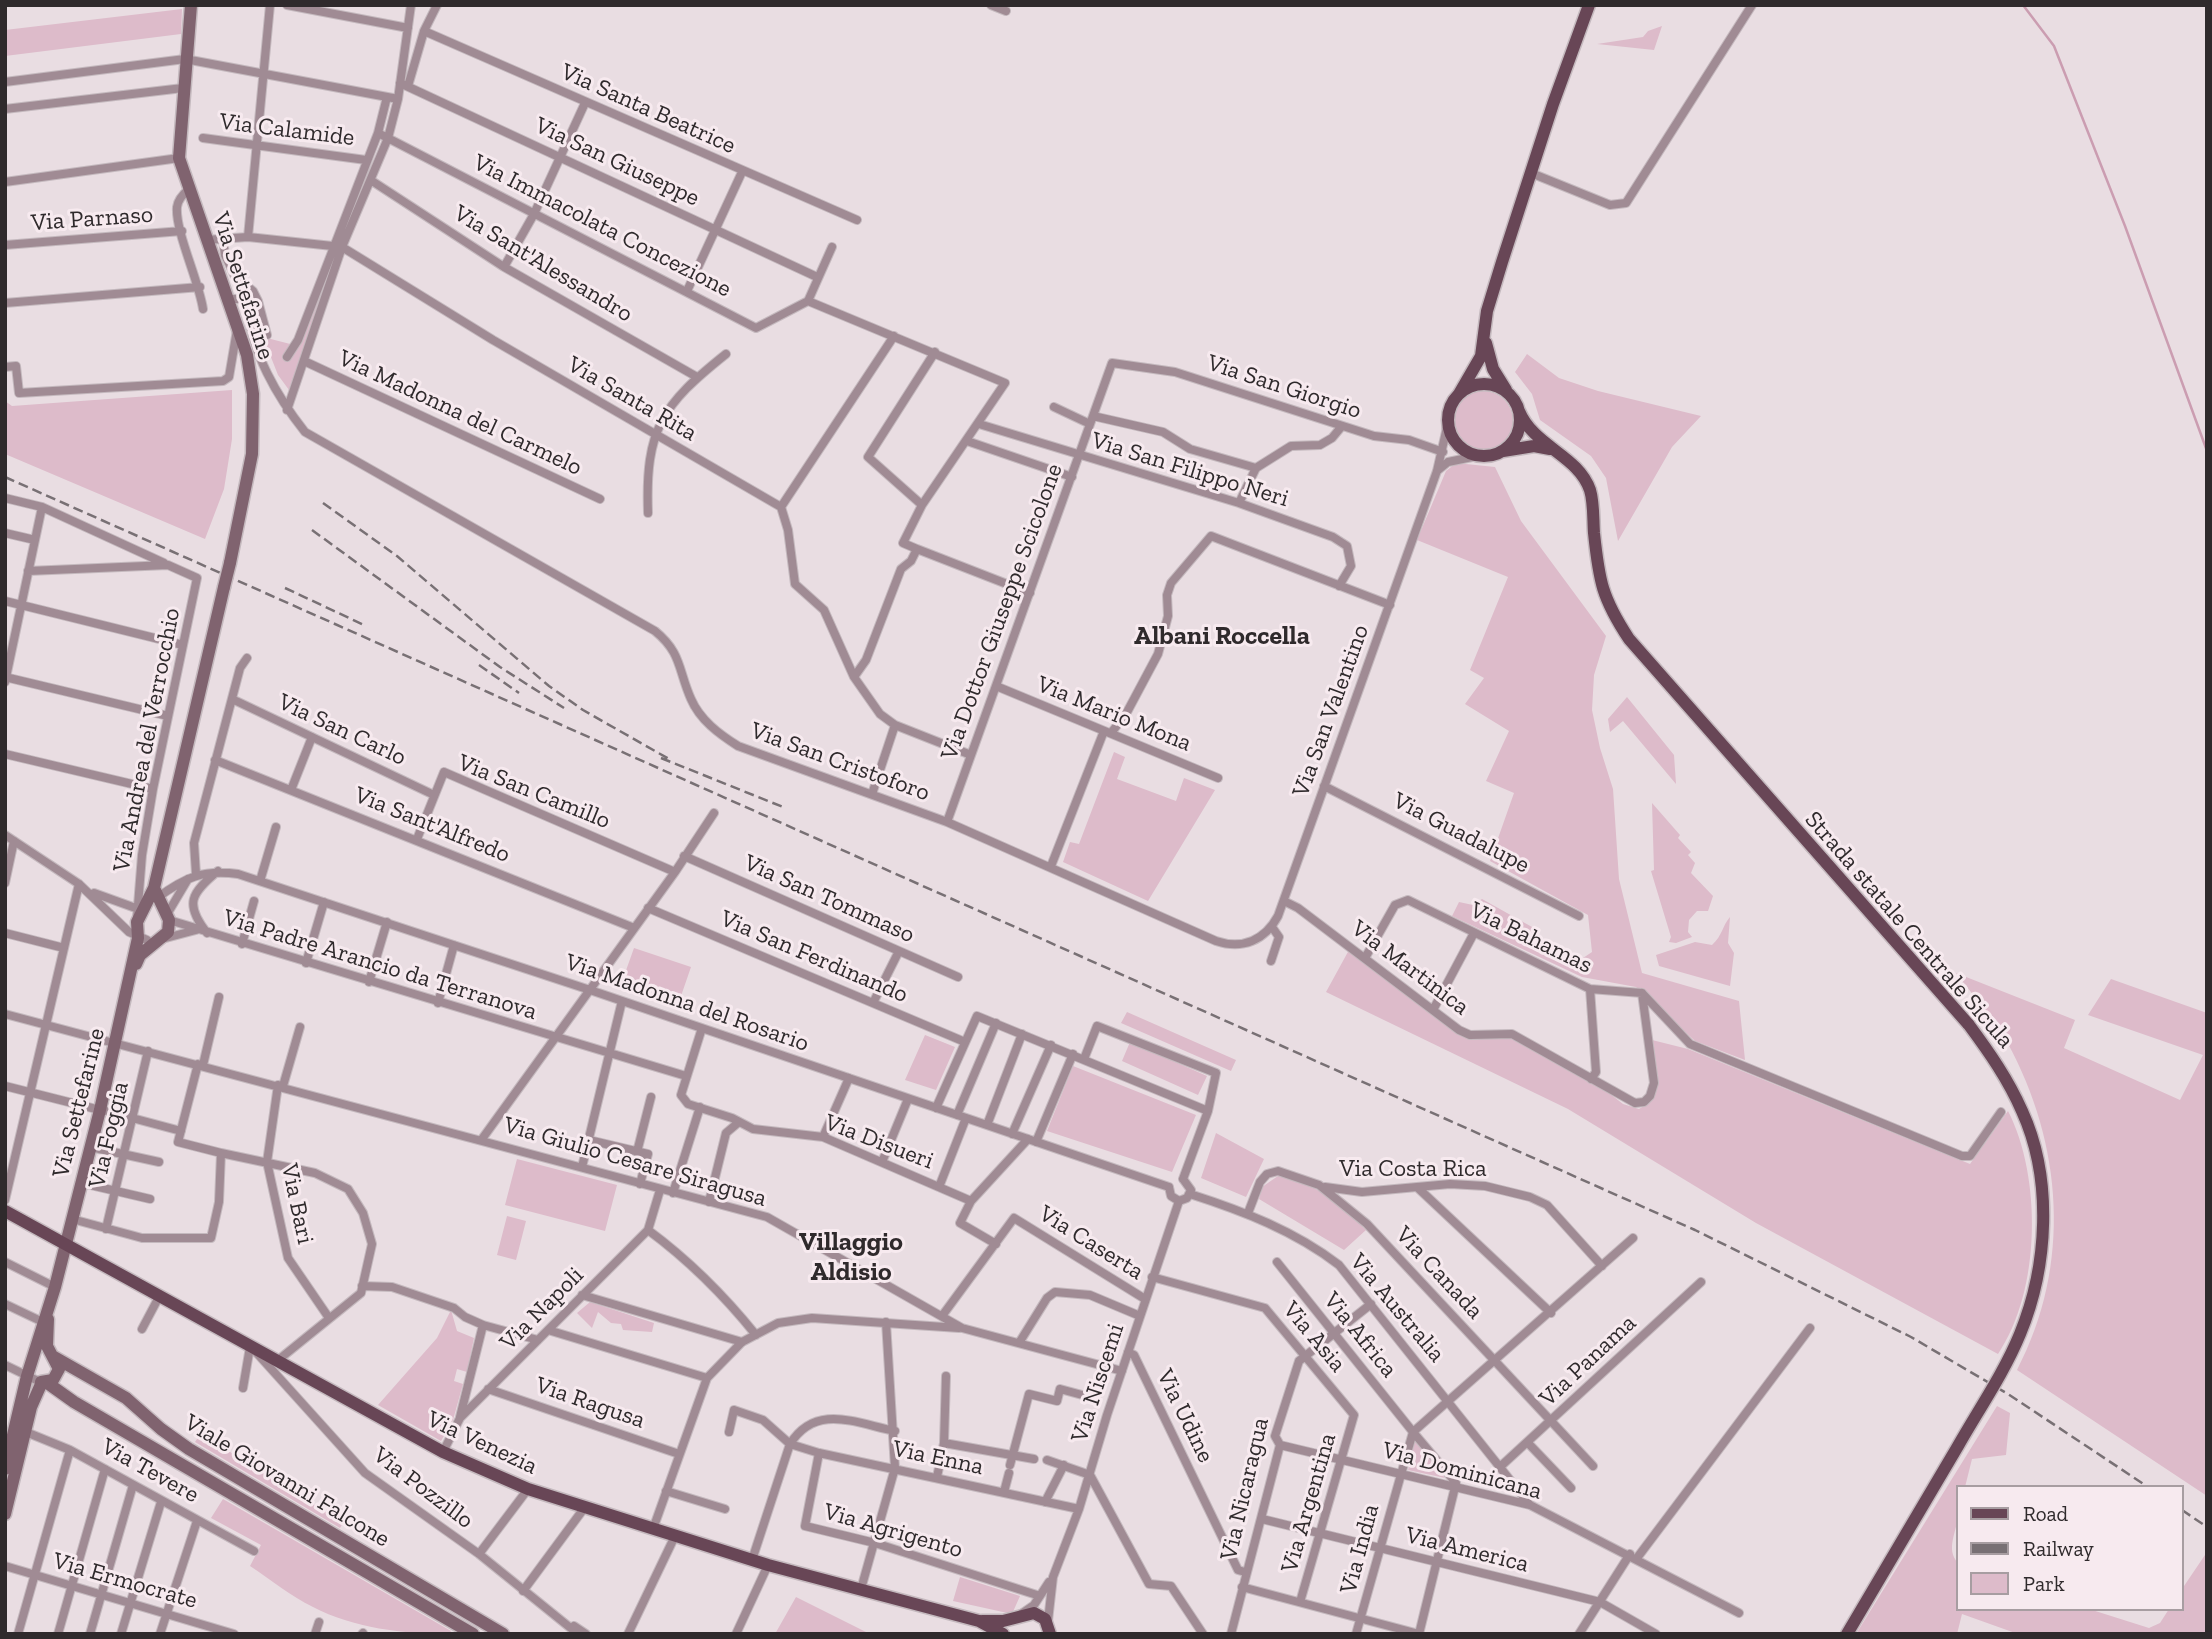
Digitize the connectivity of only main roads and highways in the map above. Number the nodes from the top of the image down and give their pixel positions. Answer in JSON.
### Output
{"nodes":[{"id":1,"x":1589,"y":5,"type":"edge"},
{"id":2,"x":1485,"y":339,"type":"junction"},
{"id":3,"x":1507,"y":393,"type":"junction"},
{"id":4,"x":1459,"y":394,"type":"junction"},
{"id":5,"x":1519,"y":411,"type":"junction"},
{"id":6,"x":1550,"y":449,"type":"junction"},
{"id":7,"x":1502,"y":451,"type":"junction"},
{"id":8,"x":5,"y":1211,"type":"edge"},
{"id":9,"x":1020,"y":1615,"type":"junction"},
{"id":10,"x":979,"y":1621,"type":"junction"},
{"id":11,"x":1051,"y":1630,"type":"edge"},
{"id":12,"x":1003,"y":1634,"type":"edge"},
{"id":13,"x":1010,"y":1634,"type":"edge"},
{"id":14,"x":1847,"y":1634,"type":"edge"}],
"edges":[{"from":1,"to":2,"type":"main road"},
{"from":2,"to":3,"type":"main road"},
{"from":2,"to":4,"type":"main road"},
{"from":3,"to":4,"type":"main road"},
{"from":3,"to":5,"type":"main road"},
{"from":4,"to":7,"type":"main road"},
{"from":5,"to":6,"type":"main road","name":"Strada statale Centrale Sicula"},
{"from":5,"to":7,"type":"main road"},
{"from":6,"to":7,"type":"main road"},
{"from":6,"to":14,"type":"main road","name":"Strada statale Centrale Sicula","bridge":true},
{"from":8,"to":10,"type":"main road","name":"Via Venezia"},
{"from":9,"to":10,"type":"main road"},
{"from":9,"to":11,"type":"main road"},
{"from":9,"to":13,"type":"main road"},
{"from":10,"to":12,"type":"main road"}]}
